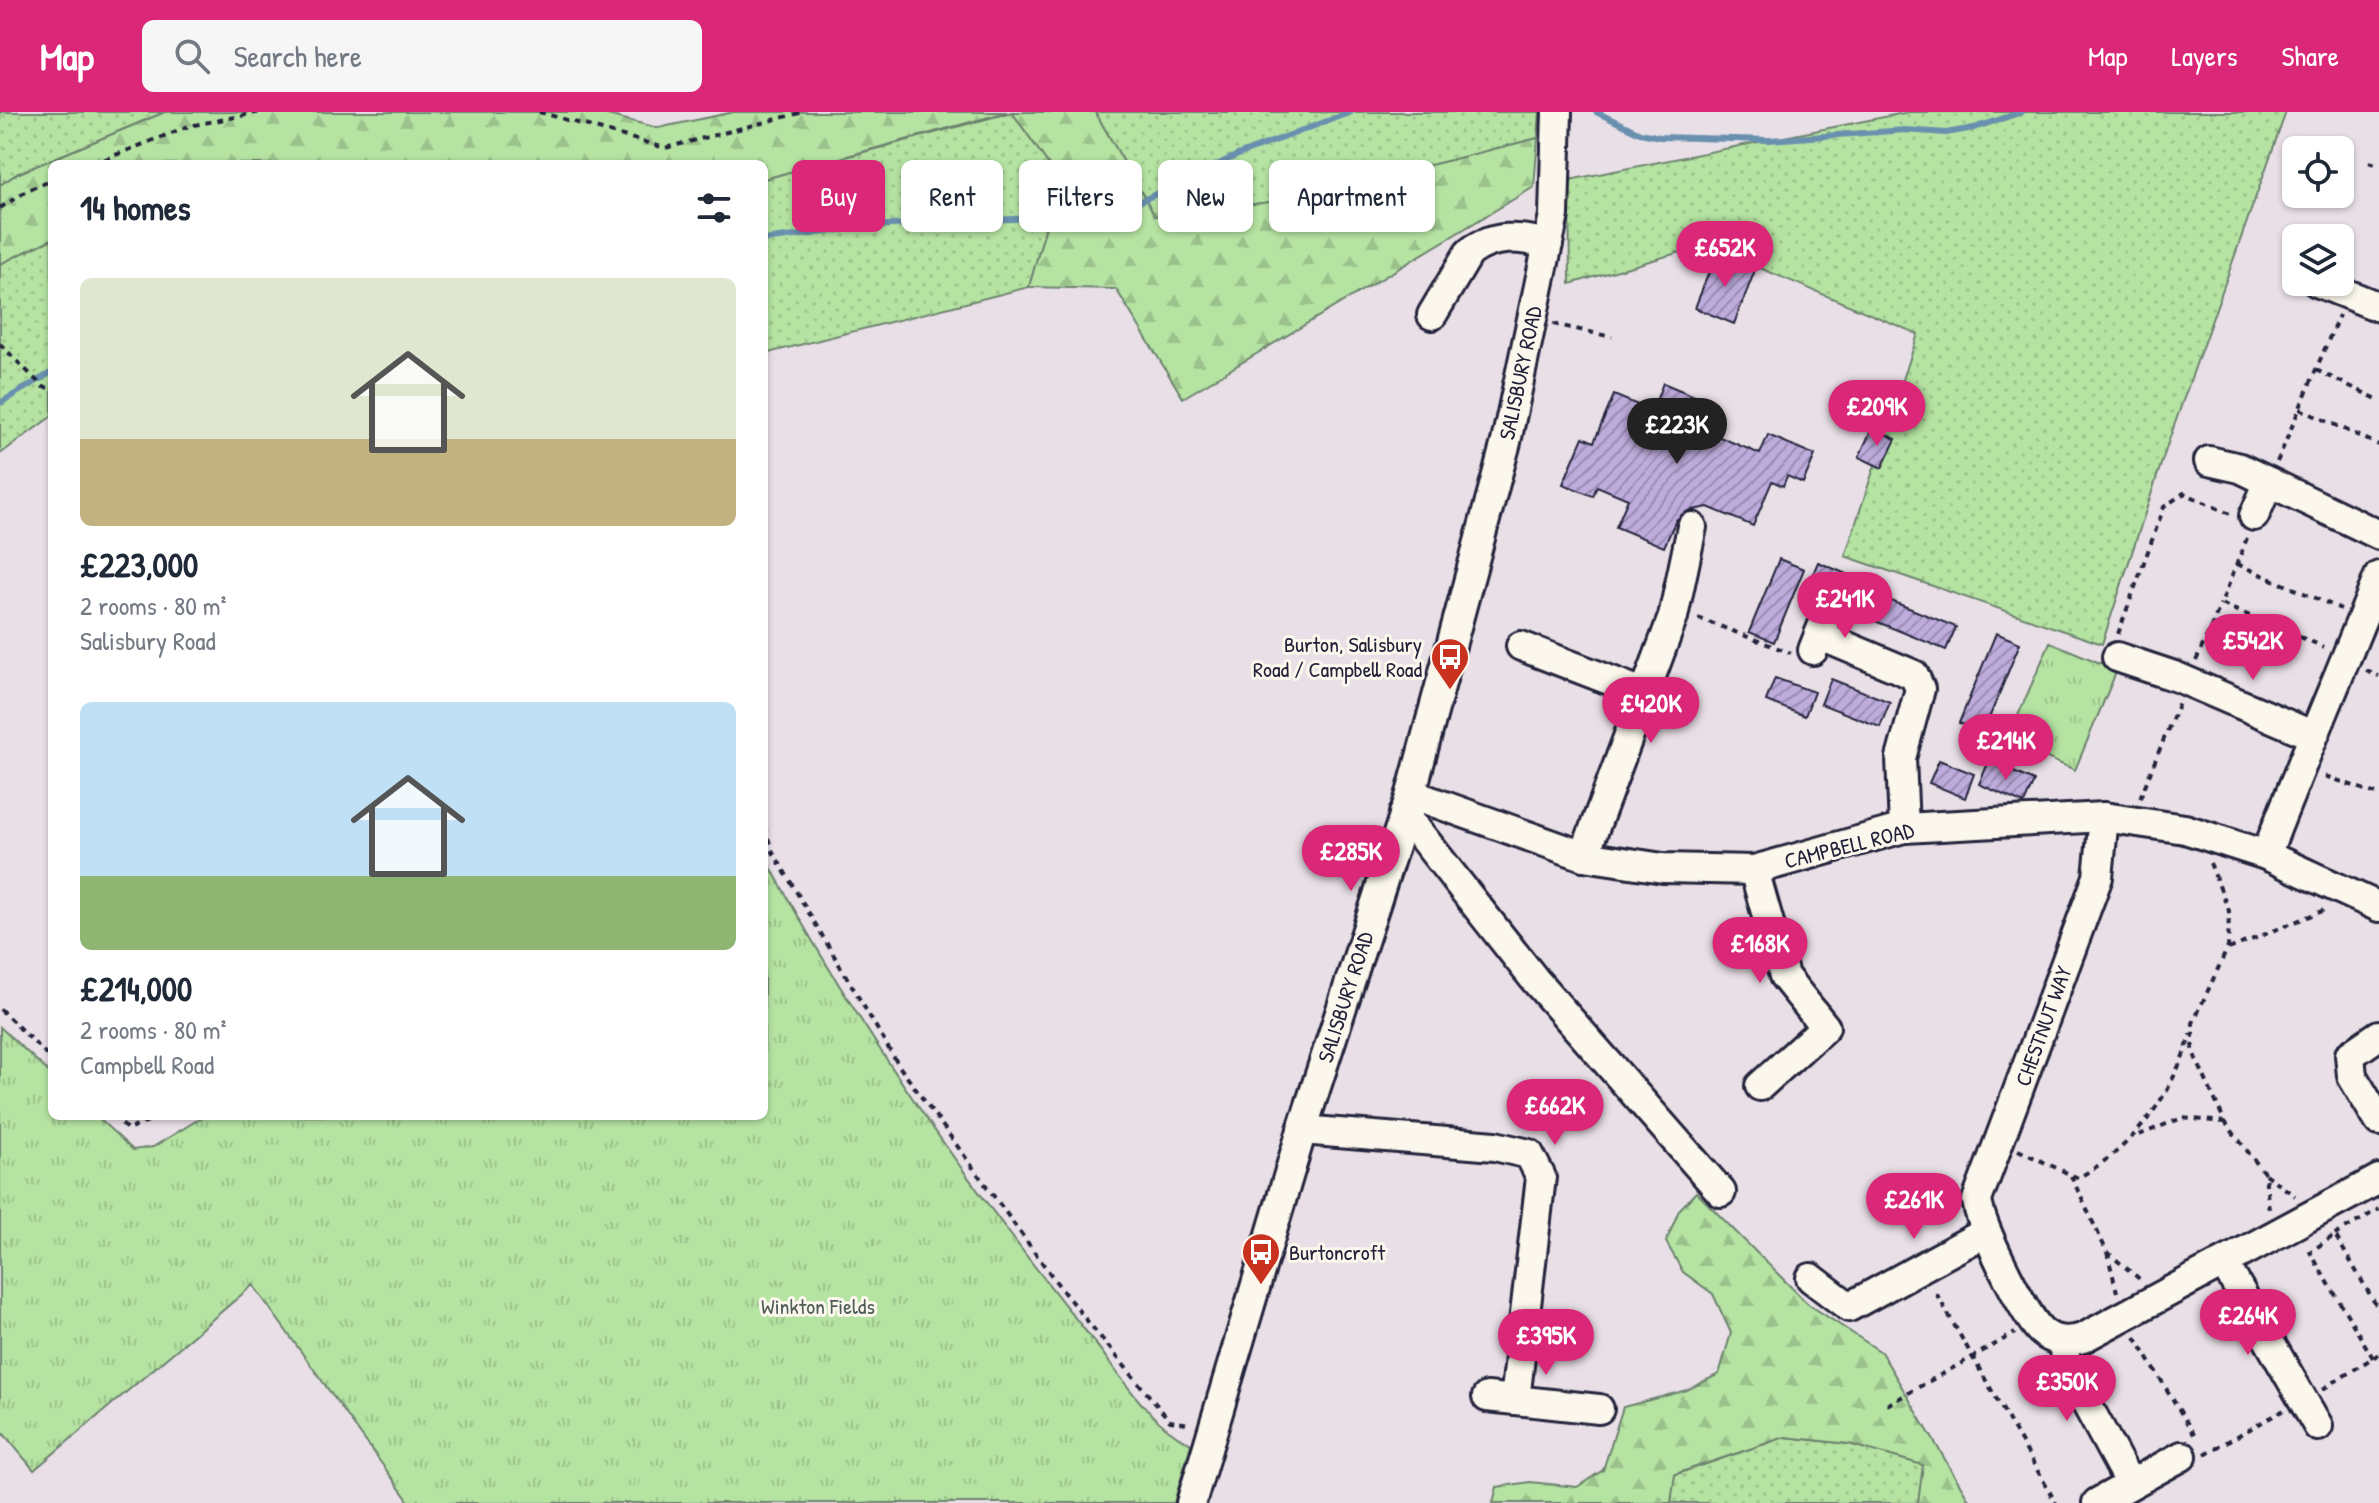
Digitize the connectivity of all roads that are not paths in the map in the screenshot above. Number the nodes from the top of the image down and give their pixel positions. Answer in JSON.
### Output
{"nodes":[{"id":1,"x":1557,"y":112,"type":"edge"},
{"id":2,"x":1548,"y":244,"type":"junction"},
{"id":3,"x":2351,"y":296,"type":"edge"},
{"id":4,"x":2379,"y":307,"type":"edge"},
{"id":5,"x":1432,"y":315,"type":"dead end"},
{"id":6,"x":2209,"y":461,"type":"dead end"},
{"id":7,"x":2269,"y":482,"type":"junction"},
{"id":8,"x":2253,"y":520,"type":"road end"},
{"id":9,"x":1692,"y":527,"type":"dead end"},
{"id":10,"x":2379,"y":535,"type":"edge"},
{"id":11,"x":2379,"y":576,"type":"edge"},
{"id":12,"x":1820,"y":632,"type":"road end"},
{"id":13,"x":1521,"y":646,"type":"dead end"},
{"id":14,"x":2117,"y":657,"type":"road end"},
{"id":15,"x":1643,"y":693,"type":"junction"},
{"id":16,"x":2312,"y":735,"type":"junction"},
{"id":17,"x":1408,"y":804,"type":"junction"},
{"id":18,"x":2104,"y":817,"type":"junction"},
{"id":19,"x":1904,"y":828,"type":"junction"},
{"id":20,"x":2266,"y":855,"type":"junction"},
{"id":21,"x":1584,"y":856,"type":"junction"},
{"id":22,"x":1754,"y":870,"type":"junction"},
{"id":23,"x":2379,"y":907,"type":"edge"},
{"id":24,"x":2379,"y":1035,"type":"edge"},
{"id":25,"x":1760,"y":1086,"type":"dead end"},
{"id":26,"x":2379,"y":1121,"type":"edge"},
{"id":27,"x":1302,"y":1130,"type":"junction"},
{"id":28,"x":2379,"y":1179,"type":"edge"},
{"id":29,"x":1721,"y":1192,"type":"dead end"},
{"id":30,"x":1986,"y":1232,"type":"junction"},
{"id":31,"x":2224,"y":1263,"type":"junction"},
{"id":32,"x":1811,"y":1278,"type":"dead end"},
{"id":33,"x":2063,"y":1341,"type":"junction"},
{"id":34,"x":1487,"y":1397,"type":"dead end"},
{"id":35,"x":1515,"y":1400,"type":"junction"},
{"id":36,"x":1599,"y":1409,"type":"dead end"},
{"id":37,"x":2318,"y":1426,"type":"dead end"},
{"id":38,"x":2182,"y":1456,"type":"dead end"},
{"id":39,"x":2130,"y":1484,"type":"junction"},
{"id":40,"x":1191,"y":1503,"type":"edge"},
{"id":41,"x":2097,"y":1503,"type":"edge"}],
"edges":[{"from":1,"to":2,"type":"street","name":"SALISBURY ROAD"},
{"from":2,"to":5,"type":"street"},
{"from":2,"to":17,"type":"street","name":"SALISBURY ROAD"},
{"from":3,"to":4,"type":"street"},
{"from":6,"to":7,"type":"street"},
{"from":7,"to":8,"type":"street"},
{"from":7,"to":10,"type":"street"},
{"from":9,"to":15,"type":"street"},
{"from":11,"to":16,"type":"street"},
{"from":12,"to":19,"type":"street"},
{"from":13,"to":15,"type":"street"},
{"from":14,"to":16,"type":"street"},
{"from":15,"to":21,"type":"street"},
{"from":16,"to":20,"type":"street"},
{"from":17,"to":21,"type":"street","name":"CAMPBELL ROAD"},
{"from":17,"to":27,"type":"street","name":"SALISBURY ROAD"},
{"from":17,"to":29,"type":"street"},
{"from":18,"to":19,"type":"street","name":"CAMPBELL ROAD"},
{"from":18,"to":20,"type":"street","name":"CAMPBELL ROAD"},
{"from":18,"to":30,"type":"street","name":"CHESTNUT WAY"},
{"from":19,"to":22,"type":"street","name":"CAMPBELL ROAD"},
{"from":20,"to":23,"type":"street","name":"CAMPBELL ROAD"},
{"from":21,"to":22,"type":"street","name":"CAMPBELL ROAD"},
{"from":22,"to":25,"type":"street"},
{"from":24,"to":26,"type":"street"},
{"from":27,"to":35,"type":"street"},
{"from":27,"to":40,"type":"street","name":"SALISBURY ROAD"},
{"from":28,"to":31,"type":"street"},
{"from":30,"to":32,"type":"street"},
{"from":30,"to":33,"type":"street","name":"CHESTNUT WAY"},
{"from":31,"to":33,"type":"street"},
{"from":31,"to":37,"type":"street"},
{"from":33,"to":39,"type":"street"},
{"from":34,"to":35,"type":"street"},
{"from":35,"to":36,"type":"street"},
{"from":38,"to":39,"type":"street"},
{"from":39,"to":41,"type":"street"}]}
